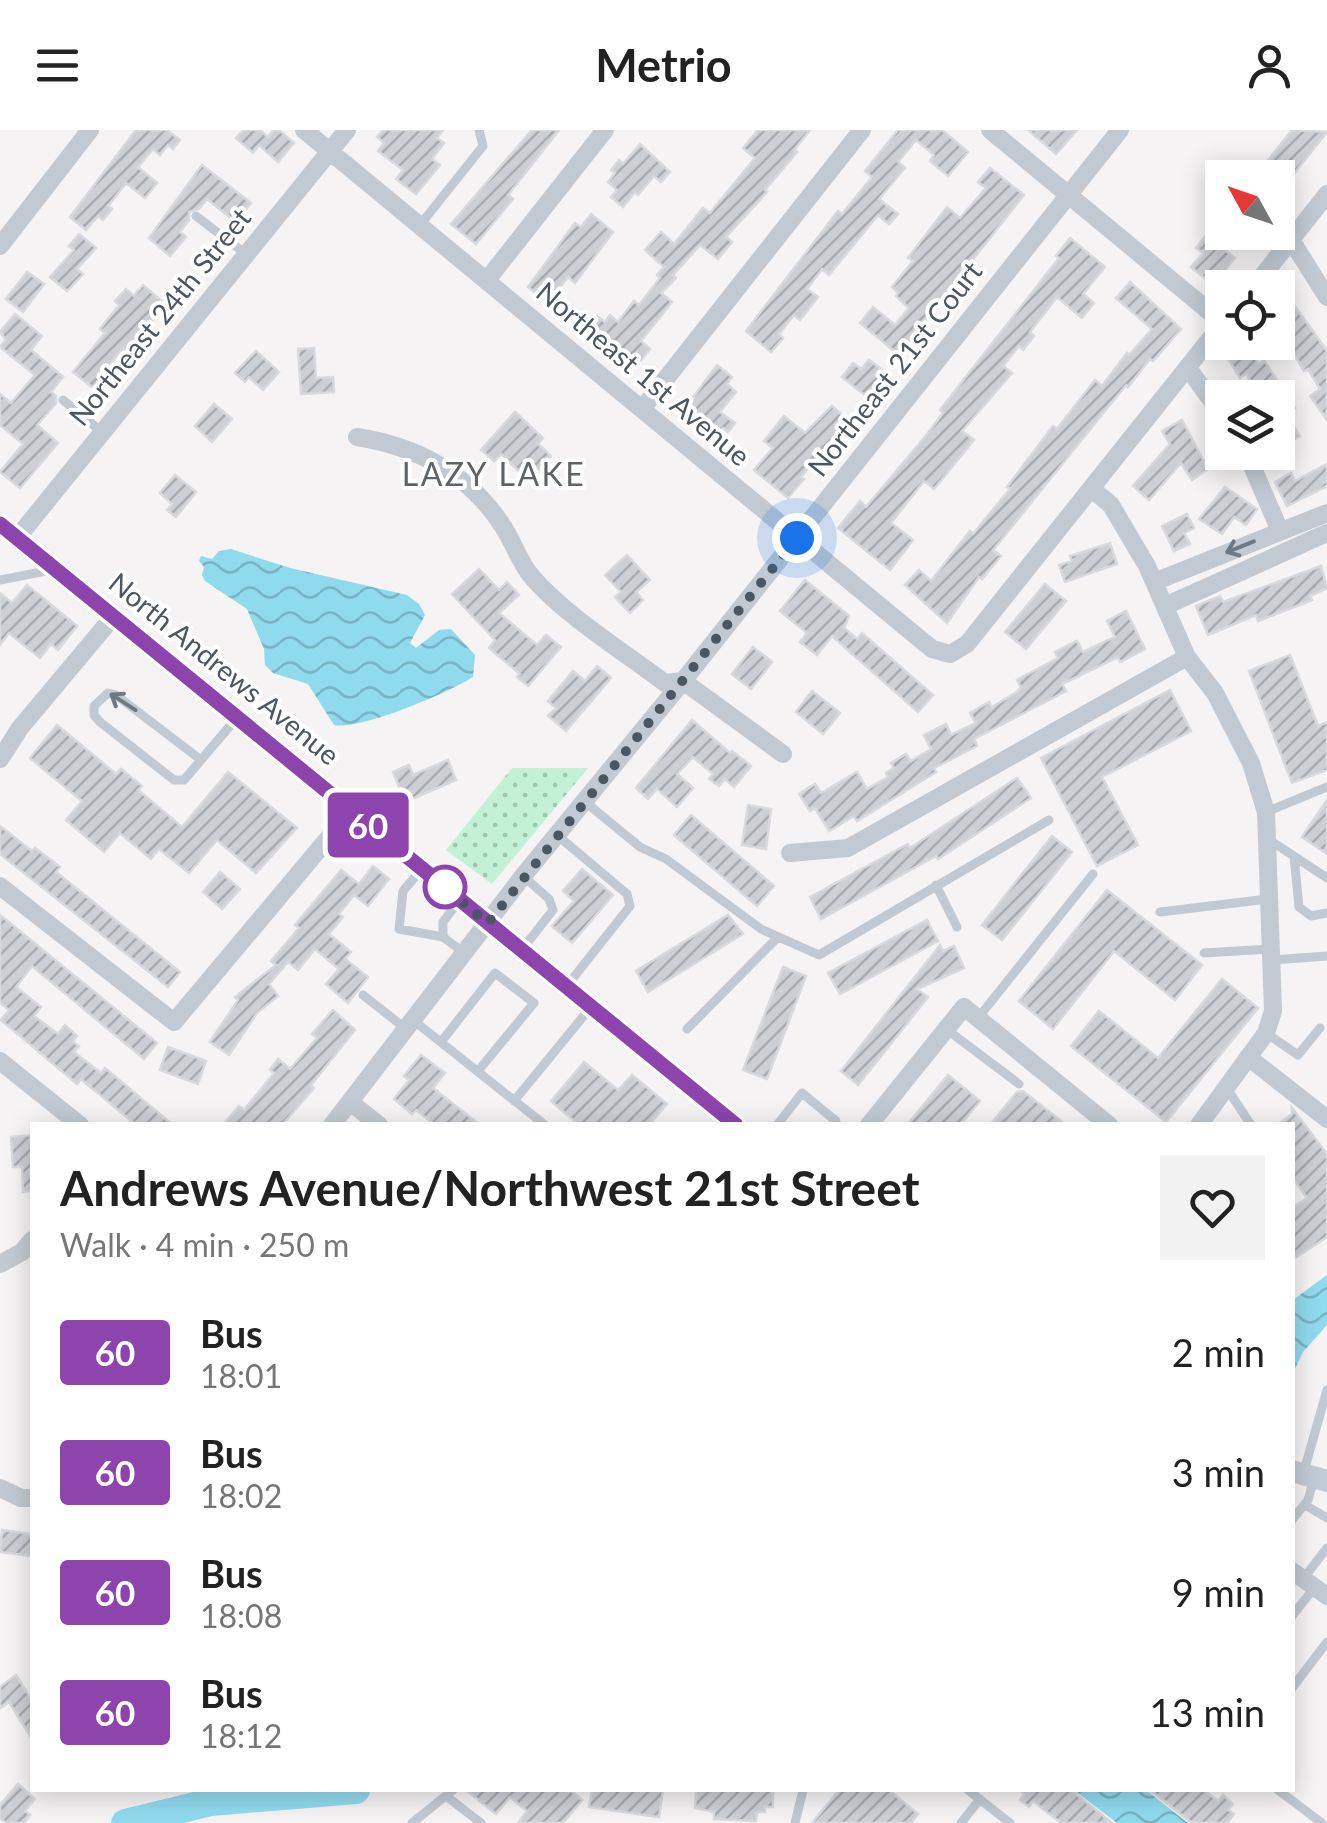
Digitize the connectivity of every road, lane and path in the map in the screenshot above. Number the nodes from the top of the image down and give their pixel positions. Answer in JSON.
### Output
{"nodes":[{"id":1,"x":90,"y":130,"type":"edge"},
{"id":2,"x":304,"y":130,"type":"edge"},
{"id":3,"x":347,"y":130,"type":"edge"},
{"id":4,"x":479,"y":130,"type":"edge"},
{"id":5,"x":605,"y":130,"type":"edge"},
{"id":6,"x":862,"y":130,"type":"edge"},
{"id":7,"x":990,"y":130,"type":"edge"},
{"id":8,"x":1120,"y":130,"type":"edge"},
{"id":9,"x":330,"y":151,"type":"junction"},
{"id":10,"x":1327,"y":194,"type":"edge"},
{"id":11,"x":1068,"y":195,"type":"junction"},
{"id":12,"x":196,"y":216,"type":"dead end"},
{"id":13,"x":420,"y":225,"type":"junction"},
{"id":14,"x":1295,"y":235,"type":"edge"},
{"id":15,"x":0,"y":246,"type":"edge"},
{"id":16,"x":1295,"y":246,"type":"edge"},
{"id":17,"x":1283,"y":250,"type":"edge"},
{"id":18,"x":246,"y":254,"type":"junction"},
{"id":19,"x":1267,"y":270,"type":"edge"},
{"id":20,"x":487,"y":280,"type":"junction"},
{"id":21,"x":1327,"y":297,"type":"edge"},
{"id":22,"x":1205,"y":309,"type":"edge"},
{"id":23,"x":1205,"y":346,"type":"edge"},
{"id":24,"x":1188,"y":368,"type":"junction"},
{"id":25,"x":1205,"y":387,"type":"edge"},
{"id":26,"x":62,"y":400,"type":"dead end"},
{"id":27,"x":642,"y":410,"type":"junction"},
{"id":28,"x":102,"y":432,"type":"junction"},
{"id":29,"x":357,"y":437,"type":"dead end"},
{"id":30,"x":1254,"y":470,"type":"edge"},
{"id":31,"x":1092,"y":489,"type":"junction"},
{"id":32,"x":1327,"y":513,"type":"edge"},
{"id":33,"x":8,"y":531,"type":"edge"},
{"id":34,"x":1280,"y":531,"type":"junction"},
{"id":35,"x":1327,"y":533,"type":"edge"},
{"id":36,"x":797,"y":538,"type":"junction"},
{"id":37,"x":54,"y":569,"type":"junction"},
{"id":38,"x":0,"y":580,"type":"edge"},
{"id":39,"x":1154,"y":582,"type":"junction"},
{"id":40,"x":1165,"y":606,"type":"junction"},
{"id":41,"x":113,"y":617,"type":"junction"},
{"id":42,"x":1187,"y":657,"type":"junction"},
{"id":43,"x":684,"y":681,"type":"junction"},
{"id":44,"x":237,"y":718,"type":"junction"},
{"id":45,"x":783,"y":754,"type":"dead end"},
{"id":46,"x":0,"y":759,"type":"edge"},
{"id":47,"x":201,"y":760,"type":"junction"},
{"id":48,"x":1327,"y":787,"type":"edge"},
{"id":49,"x":584,"y":801,"type":"junction"},
{"id":50,"x":351,"y":811,"type":"junction"},
{"id":51,"x":1266,"y":812,"type":"junction"},
{"id":52,"x":1048,"y":820,"type":"dead end"},
{"id":53,"x":557,"y":835,"type":"junction"},
{"id":54,"x":1268,"y":839,"type":"junction"},
{"id":55,"x":790,"y":853,"type":"dead end"},
{"id":56,"x":1294,"y":856,"type":"junction"},
{"id":57,"x":421,"y":868,"type":"junction"},
{"id":58,"x":1093,"y":874,"type":"dead end"},
{"id":59,"x":523,"y":876,"type":"junction"},
{"id":60,"x":1327,"y":878,"type":"edge"},
{"id":61,"x":936,"y":885,"type":"junction"},
{"id":62,"x":0,"y":886,"type":"edge"},
{"id":63,"x":1270,"y":898,"type":"junction"},
{"id":64,"x":460,"y":900,"type":"junction"},
{"id":65,"x":1160,"y":912,"type":"dead end"},
{"id":66,"x":1327,"y":913,"type":"edge"},
{"id":67,"x":488,"y":923,"type":"junction"},
{"id":68,"x":957,"y":928,"type":"dead end"},
{"id":69,"x":444,"y":936,"type":"junction"},
{"id":70,"x":778,"y":937,"type":"junction"},
{"id":71,"x":521,"y":950,"type":"junction"},
{"id":72,"x":464,"y":953,"type":"junction"},
{"id":73,"x":1204,"y":953,"type":"dead end"},
{"id":74,"x":1273,"y":954,"type":"junction"},
{"id":75,"x":1327,"y":956,"type":"edge"},
{"id":76,"x":566,"y":987,"type":"junction"},
{"id":77,"x":363,"y":995,"type":"dead end"},
{"id":78,"x":591,"y":1007,"type":"junction"},
{"id":79,"x":971,"y":1012,"type":"junction"},
{"id":80,"x":410,"y":1024,"type":"junction"},
{"id":81,"x":1320,"y":1028,"type":"dead end"},
{"id":82,"x":946,"y":1029,"type":"junction"},
{"id":83,"x":687,"y":1030,"type":"dead end"},
{"id":84,"x":1266,"y":1033,"type":"junction"},
{"id":85,"x":441,"y":1042,"type":"junction"},
{"id":86,"x":1248,"y":1057,"type":"junction"},
{"id":87,"x":0,"y":1061,"type":"edge"},
{"id":88,"x":478,"y":1071,"type":"junction"},
{"id":89,"x":1019,"y":1084,"type":"dead end"},
{"id":90,"x":1226,"y":1087,"type":"junction"},
{"id":91,"x":514,"y":1100,"type":"junction"},
{"id":92,"x":350,"y":1102,"type":"junction"},
{"id":93,"x":1327,"y":1119,"type":"edge"},
{"id":94,"x":76,"y":1122,"type":"edge"},
{"id":95,"x":334,"y":1122,"type":"edge"},
{"id":96,"x":375,"y":1122,"type":"edge"},
{"id":97,"x":541,"y":1122,"type":"edge"},
{"id":98,"x":732,"y":1122,"type":"edge"},
{"id":99,"x":779,"y":1122,"type":"edge"},
{"id":100,"x":836,"y":1122,"type":"dead end"},
{"id":101,"x":872,"y":1122,"type":"edge"},
{"id":102,"x":1105,"y":1122,"type":"edge"},
{"id":103,"x":1200,"y":1122,"type":"edge"},
{"id":104,"x":1249,"y":1122,"type":"edge"},
{"id":105,"x":30,"y":1242,"type":"edge"},
{"id":106,"x":2,"y":1264,"type":"edge"},
{"id":107,"x":1327,"y":1390,"type":"edge"},
{"id":108,"x":1322,"y":1428,"type":"edge"},
{"id":109,"x":1309,"y":1476,"type":"edge"},
{"id":110,"x":0,"y":1488,"type":"edge"},
{"id":111,"x":30,"y":1498,"type":"edge"},
{"id":112,"x":1305,"y":1505,"type":"junction"},
{"id":113,"x":1295,"y":1517,"type":"edge"},
{"id":114,"x":1327,"y":1518,"type":"edge"},
{"id":115,"x":1327,"y":1548,"type":"edge"},
{"id":116,"x":1310,"y":1583,"type":"edge"},
{"id":117,"x":1295,"y":1613,"type":"edge"},
{"id":118,"x":1327,"y":1642,"type":"edge"},
{"id":119,"x":1295,"y":1684,"type":"edge"},
{"id":120,"x":802,"y":1792,"type":"edge"},
{"id":121,"x":971,"y":1792,"type":"edge"},
{"id":122,"x":1281,"y":1792,"type":"edge"},
{"id":123,"x":449,"y":1793,"type":"edge"},
{"id":124,"x":980,"y":1799,"type":"junction"},
{"id":125,"x":412,"y":1823,"type":"edge"},
{"id":126,"x":480,"y":1823,"type":"edge"},
{"id":127,"x":795,"y":1823,"type":"edge"},
{"id":128,"x":961,"y":1823,"type":"edge"},
{"id":129,"x":1010,"y":1823,"type":"edge"},
{"id":130,"x":1322,"y":1823,"type":"edge"}],
"edges":[{"from":1,"to":15,"type":"street"},
{"from":2,"to":9,"type":"street","name":"Northeast 1st Avenue"},
{"from":3,"to":9,"type":"street","name":"Northeast 24th Street"},
{"from":4,"to":13,"type":"lane"},
{"from":5,"to":20,"type":"street"},
{"from":6,"to":27,"type":"street"},
{"from":7,"to":11,"type":"street"},
{"from":8,"to":11,"type":"street","name":"Northeast 21st Court"},
{"from":9,"to":13,"type":"street","name":"Northeast 1st Avenue"},
{"from":9,"to":18,"type":"street","name":"Northeast 24th Street"},
{"from":10,"to":14,"type":"street"},
{"from":11,"to":22,"type":"street"},
{"from":11,"to":36,"type":"street","name":"Northeast 21st Court"},
{"from":12,"to":18,"type":"lane"},
{"from":13,"to":20,"type":"street","name":"Northeast 1st Avenue"},
{"from":16,"to":21,"type":"street"},
{"from":17,"to":19,"type":"street"},
{"from":18,"to":28,"type":"street","name":"Northeast 24th Street"},
{"from":20,"to":27,"type":"street","name":"Northeast 1st Avenue"},
{"from":23,"to":24,"type":"street"},
{"from":24,"to":25,"type":"street"},
{"from":24,"to":31,"type":"street"},
{"from":26,"to":28,"type":"lane"},
{"from":27,"to":36,"type":"street","name":"Northeast 1st Avenue"},
{"from":28,"to":33,"type":"street","name":"Northeast 24th Street"},
{"from":29,"to":43,"type":"street"},
{"from":30,"to":34,"type":"street"},
{"from":31,"to":36,"type":"street","name":"Northeast 1st Avenue"},
{"from":31,"to":39,"type":"street"},
{"from":32,"to":34,"type":"street"},
{"from":33,"to":37,"type":"main road","name":"North Andrews Avenue"},
{"from":34,"to":39,"type":"street","one_way":true},
{"from":35,"to":40,"type":"street"},
{"from":36,"to":43,"type":"street","name":"Northeast 21st Court"},
{"from":37,"to":38,"type":"lane"},
{"from":37,"to":41,"type":"main road","name":"North Andrews Avenue"},
{"from":39,"to":40,"type":"street"},
{"from":40,"to":42,"type":"street"},
{"from":41,"to":44,"type":"main road","name":"North Andrews Avenue"},
{"from":41,"to":46,"type":"street"},
{"from":42,"to":51,"type":"street"},
{"from":42,"to":55,"type":"street"},
{"from":43,"to":45,"type":"street"},
{"from":43,"to":49,"type":"street","name":"Northeast 21st Court"},
{"from":44,"to":47,"type":"lane"},
{"from":44,"to":50,"type":"main road","name":"North Andrews Avenue"},
{"from":47,"to":47,"type":"lane","one_way":true},
{"from":48,"to":51,"type":"lane"},
{"from":49,"to":53,"type":"street","name":"Northeast 21st Court"},
{"from":49,"to":70,"type":"lane"},
{"from":50,"to":57,"type":"main road","name":"North Andrews Avenue"},
{"from":50,"to":62,"type":"street"},
{"from":51,"to":54,"type":"street"},
{"from":52,"to":61,"type":"lane"},
{"from":53,"to":59,"type":"street","name":"Northeast 21st Court"},
{"from":53,"to":76,"type":"lane"},
{"from":54,"to":56,"type":"lane"},
{"from":54,"to":63,"type":"street"},
{"from":56,"to":60,"type":"lane"},
{"from":56,"to":66,"type":"lane"},
{"from":57,"to":64,"type":"main road","name":"North Andrews Avenue"},
{"from":57,"to":69,"type":"lane"},
{"from":58,"to":79,"type":"lane"},
{"from":59,"to":67,"type":"street","name":"Northeast 21st Court"},
{"from":59,"to":71,"type":"lane"},
{"from":61,"to":68,"type":"lane"},
{"from":61,"to":70,"type":"lane"},
{"from":63,"to":65,"type":"lane"},
{"from":63,"to":74,"type":"street"},
{"from":64,"to":67,"type":"main road","name":"North Andrews Avenue"},
{"from":64,"to":69,"type":"lane"},
{"from":67,"to":71,"type":"main road","name":"North Andrews Avenue"},
{"from":67,"to":72,"type":"street","name":"Northeast 21st Court"},
{"from":69,"to":72,"type":"lane"},
{"from":70,"to":83,"type":"lane"},
{"from":71,"to":76,"type":"main road","name":"North Andrews Avenue"},
{"from":72,"to":80,"type":"street","name":"Northeast 21st Court"},
{"from":73,"to":74,"type":"lane"},
{"from":74,"to":75,"type":"lane"},
{"from":74,"to":84,"type":"street"},
{"from":76,"to":78,"type":"main road","name":"North Andrews Avenue"},
{"from":77,"to":80,"type":"lane"},
{"from":78,"to":91,"type":"lane"},
{"from":78,"to":98,"type":"main road","name":"North Andrews Avenue"},
{"from":79,"to":82,"type":"street"},
{"from":79,"to":102,"type":"street"},
{"from":80,"to":85,"type":"lane"},
{"from":80,"to":92,"type":"street","name":"Northeast 21st Court"},
{"from":81,"to":84,"type":"lane"},
{"from":82,"to":89,"type":"lane"},
{"from":82,"to":101,"type":"street"},
{"from":84,"to":86,"type":"street"},
{"from":85,"to":88,"type":"lane"},
{"from":85,"to":88,"type":"lane"},
{"from":86,"to":90,"type":"street"},
{"from":86,"to":93,"type":"street"},
{"from":87,"to":94,"type":"street"},
{"from":88,"to":91,"type":"lane"},
{"from":90,"to":103,"type":"street"},
{"from":90,"to":104,"type":"lane"},
{"from":91,"to":97,"type":"lane"},
{"from":92,"to":95,"type":"street","name":"Northeast 21st Court"},
{"from":92,"to":96,"type":"street"},
{"from":99,"to":100,"type":"lane"},
{"from":105,"to":106,"type":"street"},
{"from":107,"to":108,"type":"lane"},
{"from":108,"to":109,"type":"lane"},
{"from":109,"to":112,"type":"lane"},
{"from":110,"to":111,"type":"street"},
{"from":112,"to":113,"type":"lane"},
{"from":112,"to":114,"type":"lane"},
{"from":115,"to":116,"type":"lane"},
{"from":116,"to":117,"type":"lane"},
{"from":118,"to":119,"type":"lane"},
{"from":120,"to":127,"type":"lane"},
{"from":121,"to":124,"type":"lane"},
{"from":122,"to":130,"type":"lane"},
{"from":123,"to":125,"type":"lane"},
{"from":123,"to":126,"type":"lane"},
{"from":124,"to":128,"type":"lane"},
{"from":124,"to":129,"type":"lane"}]}
